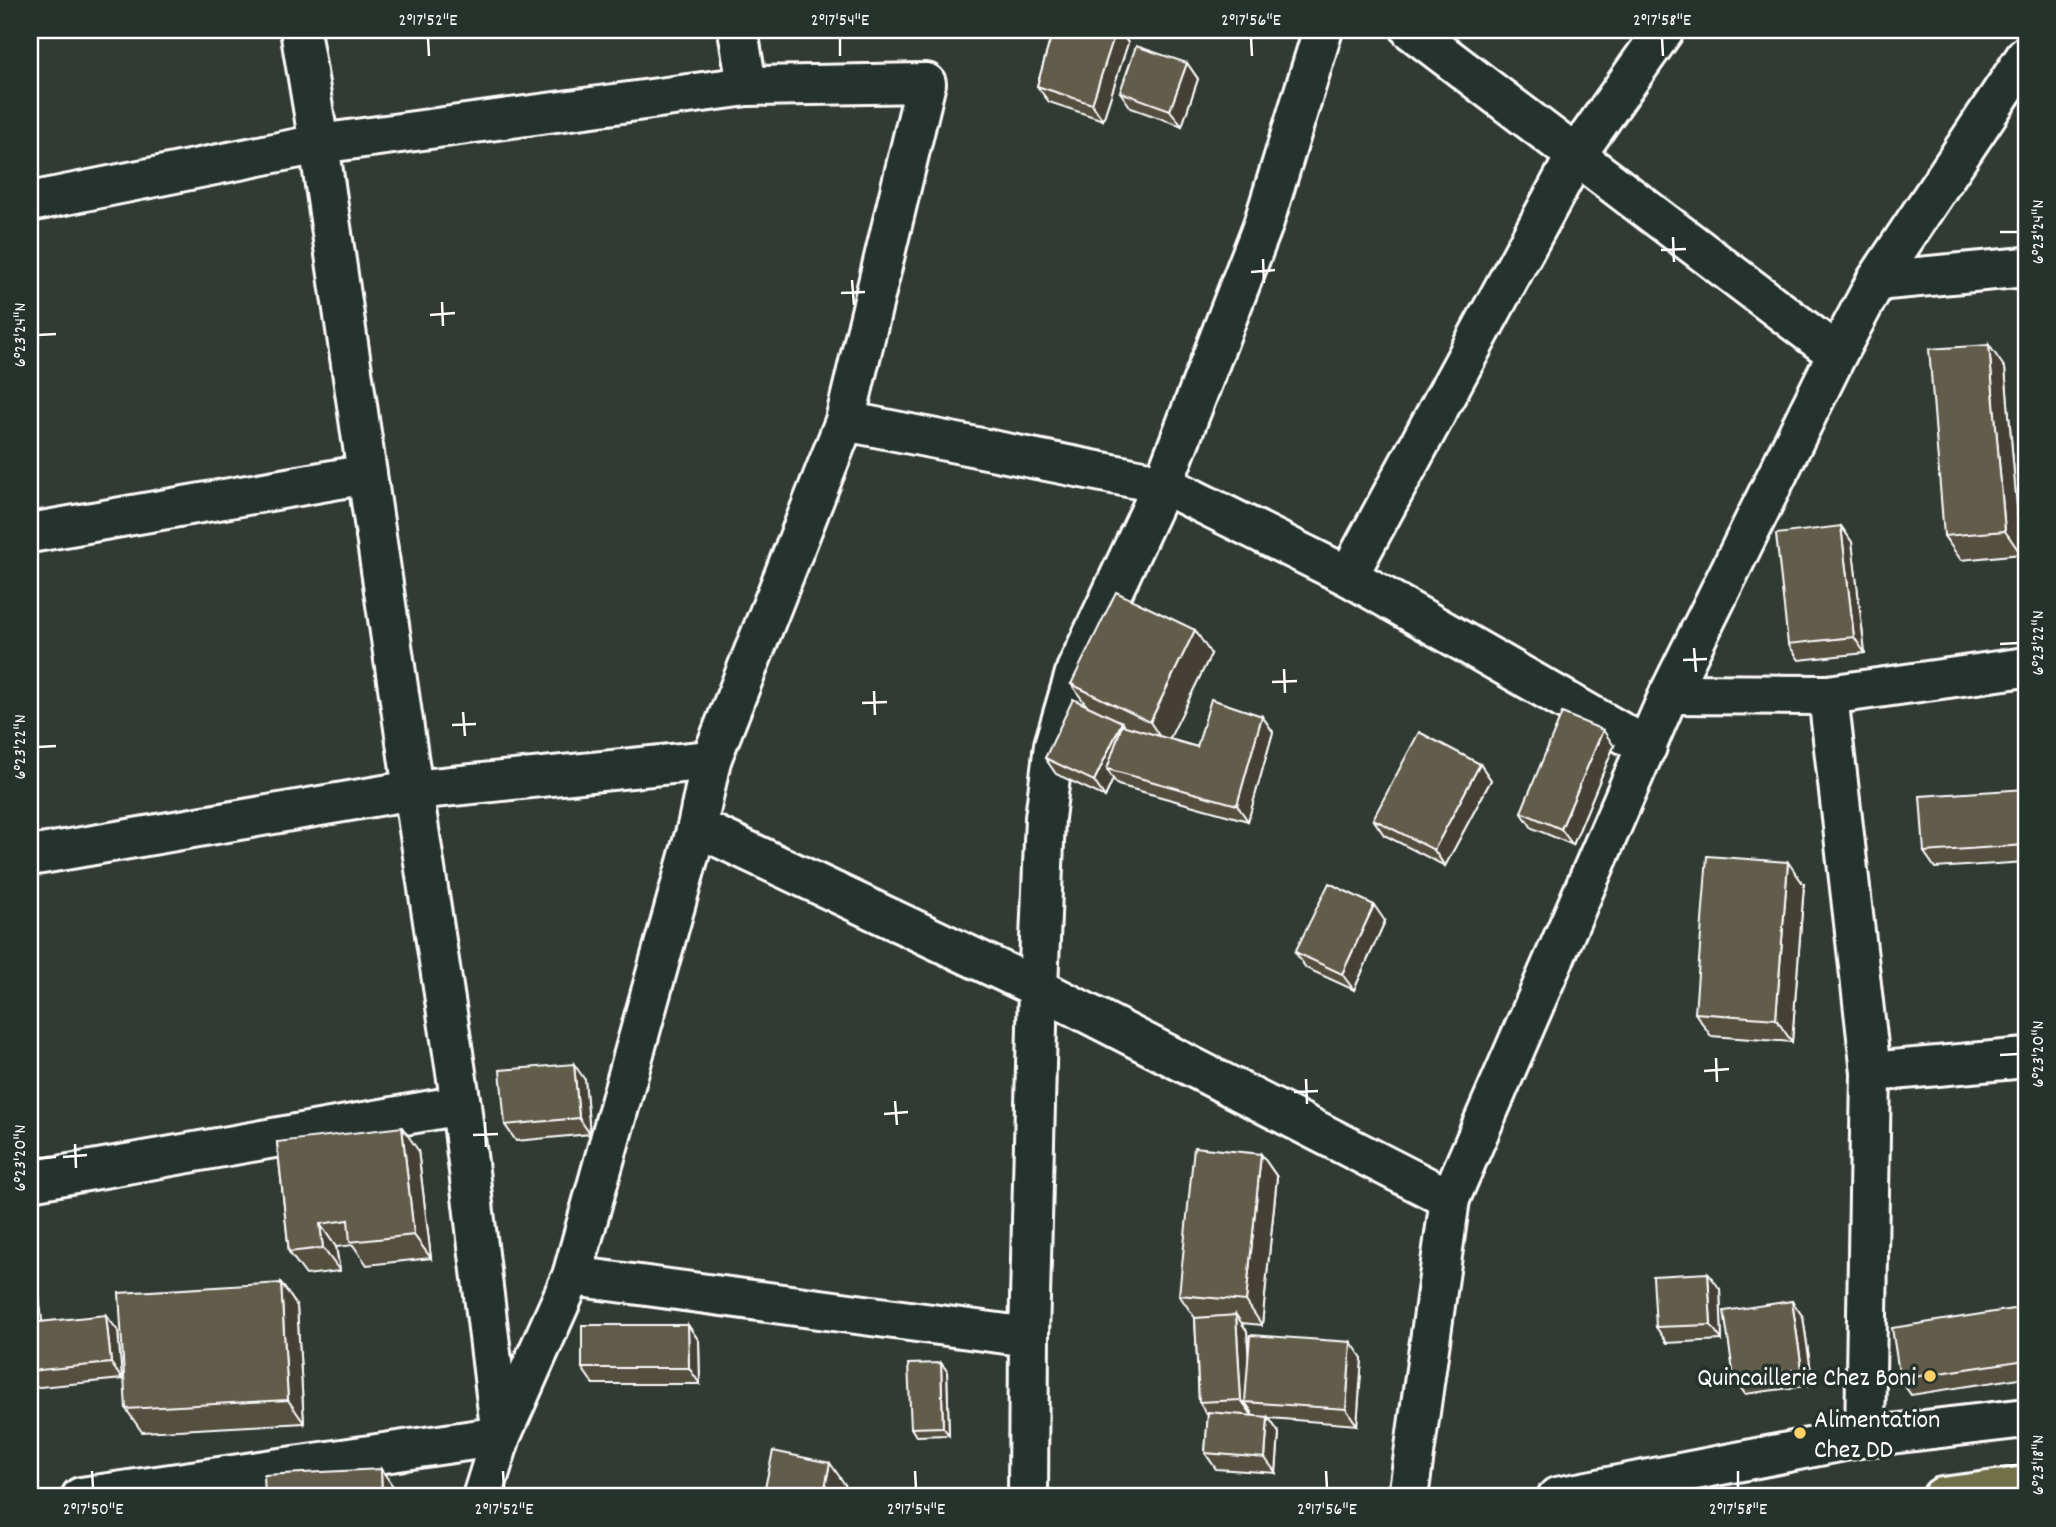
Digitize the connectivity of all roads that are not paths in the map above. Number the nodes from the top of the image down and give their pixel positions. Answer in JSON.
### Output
{"nodes":[{"id":1,"x":300,"y":30,"type":"edge"},
{"id":2,"x":738,"y":30,"type":"edge"},
{"id":3,"x":1323,"y":30,"type":"edge"},
{"id":4,"x":1411,"y":30,"type":"edge"},
{"id":5,"x":1664,"y":30,"type":"edge"},
{"id":6,"x":2026,"y":56,"type":"edge"},
{"id":7,"x":747,"y":86,"type":"junction"},
{"id":8,"x":319,"y":144,"type":"junction"},
{"id":9,"x":1576,"y":155,"type":"junction"},
{"id":10,"x":30,"y":202,"type":"edge"},
{"id":11,"x":2026,"y":267,"type":"edge"},
{"id":12,"x":1876,"y":281,"type":"junction"},
{"id":13,"x":1837,"y":354,"type":"junction"},
{"id":14,"x":845,"y":421,"type":"junction"},
{"id":15,"x":368,"y":474,"type":"junction"},
{"id":16,"x":1163,"y":484,"type":"junction"},
{"id":17,"x":30,"y":533,"type":"edge"},
{"id":18,"x":1348,"y":576,"type":"junction"},
{"id":19,"x":2026,"y":667,"type":"edge"},
{"id":20,"x":1669,"y":694,"type":"junction"},
{"id":21,"x":1828,"y":695,"type":"junction"},
{"id":22,"x":1647,"y":747,"type":"junction"},
{"id":23,"x":711,"y":760,"type":"junction"},
{"id":24,"x":413,"y":790,"type":"junction"},
{"id":25,"x":697,"y":827,"type":"junction"},
{"id":26,"x":30,"y":856,"type":"edge"},
{"id":27,"x":1038,"y":988,"type":"junction"},
{"id":28,"x":2026,"y":1058,"type":"edge"},
{"id":29,"x":1871,"y":1072,"type":"junction"},
{"id":30,"x":461,"y":1105,"type":"junction"},
{"id":31,"x":30,"y":1181,"type":"edge"},
{"id":32,"x":1450,"y":1199,"type":"junction"},
{"id":33,"x":572,"y":1276,"type":"junction"},
{"id":34,"x":1029,"y":1337,"type":"junction"},
{"id":35,"x":2026,"y":1418,"type":"edge"},
{"id":36,"x":501,"y":1436,"type":"junction"},
{"id":37,"x":1865,"y":1437,"type":"junction"},
{"id":38,"x":2026,"y":1486,"type":"edge"},
{"id":39,"x":81,"y":1497,"type":"edge"},
{"id":40,"x":482,"y":1497,"type":"edge"},
{"id":41,"x":1028,"y":1497,"type":"edge"},
{"id":42,"x":1408,"y":1497,"type":"edge"},
{"id":43,"x":1557,"y":1497,"type":"edge"},
{"id":44,"x":1942,"y":1497,"type":"edge"}],
"edges":[{"from":1,"to":8,"type":"street"},
{"from":2,"to":7,"type":"street"},
{"from":3,"to":16,"type":"street"},
{"from":4,"to":9,"type":"street"},
{"from":5,"to":9,"type":"street"},
{"from":6,"to":12,"type":"street"},
{"from":7,"to":8,"type":"street"},
{"from":7,"to":14,"type":"street"},
{"from":8,"to":10,"type":"street"},
{"from":8,"to":15,"type":"street"},
{"from":9,"to":13,"type":"street"},
{"from":9,"to":18,"type":"street"},
{"from":11,"to":12,"type":"street"},
{"from":12,"to":13,"type":"street"},
{"from":13,"to":20,"type":"street"},
{"from":14,"to":16,"type":"street"},
{"from":14,"to":23,"type":"street"},
{"from":15,"to":17,"type":"street"},
{"from":15,"to":24,"type":"street"},
{"from":16,"to":18,"type":"street"},
{"from":16,"to":27,"type":"street"},
{"from":18,"to":22,"type":"street"},
{"from":19,"to":21,"type":"street"},
{"from":20,"to":21,"type":"street"},
{"from":20,"to":22,"type":"street"},
{"from":21,"to":29,"type":"street"},
{"from":22,"to":32,"type":"street"},
{"from":23,"to":24,"type":"street"},
{"from":23,"to":25,"type":"street"},
{"from":24,"to":26,"type":"street"},
{"from":24,"to":30,"type":"street"},
{"from":25,"to":27,"type":"street"},
{"from":25,"to":33,"type":"street"},
{"from":27,"to":32,"type":"street"},
{"from":27,"to":34,"type":"street"},
{"from":28,"to":29,"type":"street"},
{"from":29,"to":37,"type":"street"},
{"from":30,"to":31,"type":"street"},
{"from":30,"to":36,"type":"street"},
{"from":32,"to":42,"type":"street"},
{"from":33,"to":34,"type":"street"},
{"from":33,"to":36,"type":"street"},
{"from":34,"to":41,"type":"street"},
{"from":35,"to":37,"type":"street"},
{"from":36,"to":39,"type":"street"},
{"from":36,"to":40,"type":"street"},
{"from":37,"to":43,"type":"street"},
{"from":38,"to":44,"type":"highway"}]}
